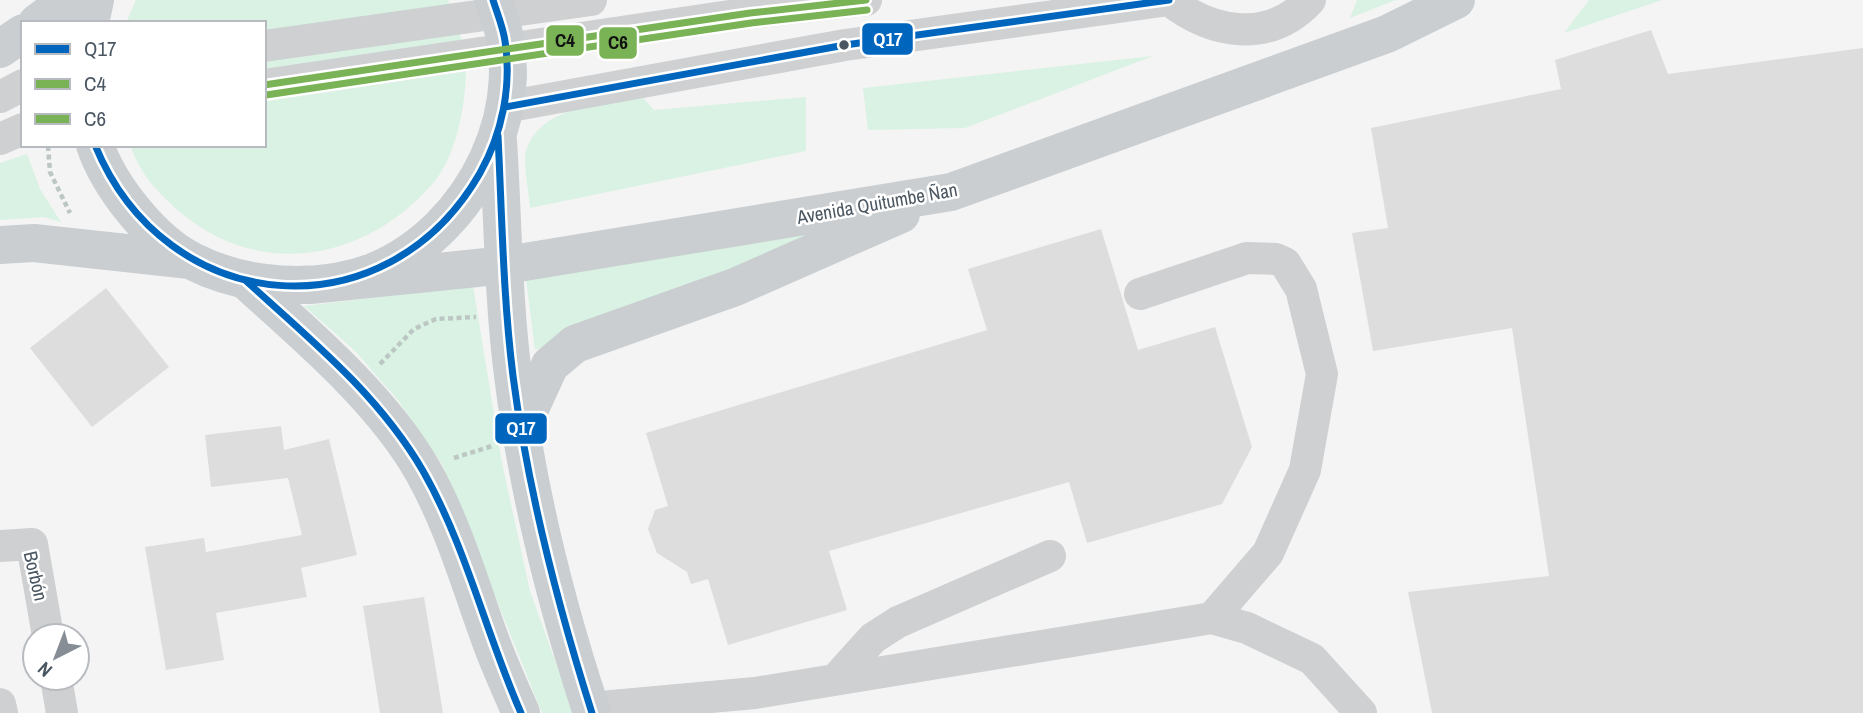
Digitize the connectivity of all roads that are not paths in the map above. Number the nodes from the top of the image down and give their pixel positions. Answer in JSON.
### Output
{"nodes":[{"id":1,"x":68,"y":0,"type":"edge"},
{"id":2,"x":95,"y":0,"type":"edge"},
{"id":3,"x":591,"y":0,"type":"edge"},
{"id":4,"x":866,"y":0,"type":"edge"},
{"id":5,"x":1169,"y":0,"type":"edge"},
{"id":6,"x":1310,"y":0,"type":"edge"},
{"id":7,"x":1456,"y":0,"type":"edge"},
{"id":8,"x":499,"y":15,"type":"edge"},
{"id":9,"x":40,"y":21,"type":"edge"},
{"id":10,"x":90,"y":21,"type":"edge"},
{"id":11,"x":21,"y":34,"type":"edge"},
{"id":12,"x":266,"y":46,"type":"edge"},
{"id":13,"x":0,"y":49,"type":"edge"},
{"id":14,"x":266,"y":84,"type":"edge"},
{"id":15,"x":21,"y":86,"type":"edge"},
{"id":16,"x":0,"y":97,"type":"edge"},
{"id":17,"x":501,"y":121,"type":"junction"},
{"id":18,"x":21,"y":130,"type":"edge"},
{"id":19,"x":0,"y":139,"type":"edge"},
{"id":20,"x":96,"y":147,"type":"edge"},
{"id":21,"x":951,"y":192,"type":"junction"},
{"id":22,"x":0,"y":245,"type":"edge"},
{"id":23,"x":190,"y":260,"type":"junction"},
{"id":24,"x":506,"y":265,"type":"junction"},
{"id":25,"x":245,"y":280,"type":"junction"},
{"id":26,"x":310,"y":285,"type":"junction"},
{"id":27,"x":1140,"y":294,"type":"dead end"},
{"id":28,"x":508,"y":437,"type":"junction"},
{"id":29,"x":0,"y":546,"type":"edge"},
{"id":30,"x":1050,"y":556,"type":"dead end"},
{"id":31,"x":1212,"y":618,"type":"junction"},
{"id":32,"x":46,"y":622,"type":"edge"},
{"id":33,"x":836,"y":680,"type":"junction"},
{"id":34,"x":58,"y":692,"type":"edge"},
{"id":35,"x":0,"y":704,"type":"edge"},
{"id":36,"x":591,"y":710,"type":"edge"},
{"id":37,"x":2,"y":713,"type":"edge"},
{"id":38,"x":62,"y":713,"type":"edge"},
{"id":39,"x":521,"y":713,"type":"edge"},
{"id":40,"x":1361,"y":713,"type":"edge"}],
"edges":[{"from":1,"to":9,"type":"main road"},
{"from":2,"to":10,"type":"main road"},
{"from":3,"to":8,"type":"street"},
{"from":4,"to":8,"type":"street"},
{"from":5,"to":6,"type":"street"},
{"from":5,"to":17,"type":"street"},
{"from":7,"to":21,"type":"main road","name":"Avenida Quitumbe Ñan"},
{"from":8,"to":12,"type":"street"},
{"from":8,"to":14,"type":"street"},
{"from":8,"to":17,"type":"main road"},
{"from":11,"to":13,"type":"main road"},
{"from":15,"to":16,"type":"street"},
{"from":17,"to":24,"type":"main road"},
{"from":17,"to":26,"type":"main road"},
{"from":18,"to":19,"type":"street"},
{"from":20,"to":23,"type":"main road"},
{"from":21,"to":24,"type":"main road","name":"Avenida Quitumbe Ñan"},
{"from":21,"to":28,"type":"main road"},
{"from":22,"to":23,"type":"main road"},
{"from":23,"to":25,"type":"main road"},
{"from":24,"to":26,"type":"main road","name":"Avenida Quitumbe Ñan"},
{"from":24,"to":28,"type":"main road"},
{"from":25,"to":26,"type":"main road"},
{"from":25,"to":39,"type":"main road"},
{"from":27,"to":31,"type":"street"},
{"from":28,"to":36,"type":"main road"},
{"from":29,"to":32,"type":"street","name":"Borbón"},
{"from":30,"to":33,"type":"street"},
{"from":31,"to":33,"type":"street"},
{"from":31,"to":40,"type":"street"},
{"from":33,"to":36,"type":"street"},
{"from":34,"to":38,"type":"street"},
{"from":35,"to":37,"type":"street"}]}
